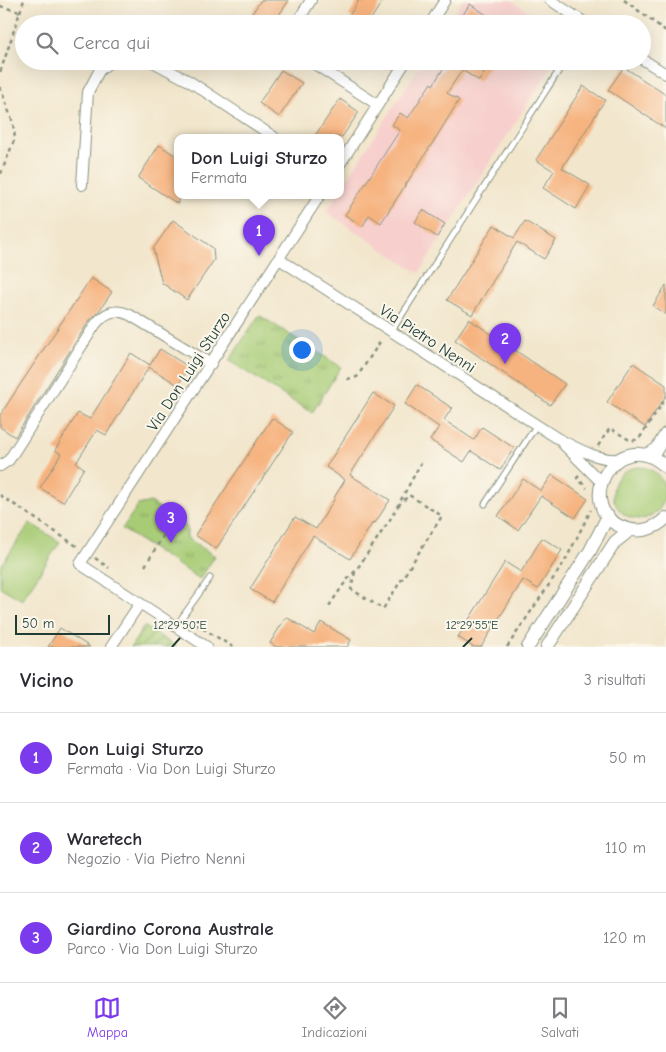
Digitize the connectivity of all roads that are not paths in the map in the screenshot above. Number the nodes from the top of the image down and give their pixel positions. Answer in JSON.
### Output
{"nodes":[{"id":1,"x":311,"y":0,"type":"edge"},
{"id":2,"x":445,"y":0,"type":"edge"},
{"id":3,"x":550,"y":0,"type":"edge"},
{"id":4,"x":302,"y":15,"type":"edge"},
{"id":5,"x":436,"y":15,"type":"edge"},
{"id":6,"x":573,"y":15,"type":"edge"},
{"id":7,"x":651,"y":65,"type":"edge"},
{"id":8,"x":100,"y":70,"type":"edge"},
{"id":9,"x":168,"y":70,"type":"edge"},
{"id":10,"x":324,"y":70,"type":"edge"},
{"id":11,"x":400,"y":70,"type":"edge"},
{"id":12,"x":559,"y":70,"type":"edge"},
{"id":13,"x":666,"y":74,"type":"edge"},
{"id":14,"x":378,"y":105,"type":"junction"},
{"id":15,"x":269,"y":134,"type":"edge"},
{"id":16,"x":344,"y":158,"type":"edge"},
{"id":17,"x":82,"y":185,"type":"dead end"},
{"id":18,"x":317,"y":199,"type":"edge"},
{"id":19,"x":279,"y":259,"type":"junction"},
{"id":20,"x":389,"y":331,"type":"junction"},
{"id":21,"x":211,"y":364,"type":"junction"},
{"id":22,"x":536,"y":426,"type":"junction"},
{"id":23,"x":666,"y":434,"type":"edge"},
{"id":24,"x":557,"y":438,"type":"junction"},
{"id":25,"x":645,"y":455,"type":"junction"},
{"id":26,"x":619,"y":459,"type":"junction"},
{"id":27,"x":0,"y":466,"type":"edge"},
{"id":28,"x":666,"y":467,"type":"edge"},
{"id":29,"x":601,"y":482,"type":"junction"},
{"id":30,"x":485,"y":504,"type":"dead end"},
{"id":31,"x":608,"y":516,"type":"junction"},
{"id":32,"x":664,"y":522,"type":"edge"},
{"id":33,"x":630,"y":530,"type":"junction"},
{"id":34,"x":210,"y":578,"type":"dead end"},
{"id":35,"x":140,"y":603,"type":"junction"},
{"id":36,"x":176,"y":627,"type":"junction"},
{"id":37,"x":110,"y":647,"type":"edge"},
{"id":38,"x":207,"y":647,"type":"edge"},
{"id":39,"x":528,"y":647,"type":"edge"},
{"id":40,"x":547,"y":647,"type":"edge"}],
"edges":[{"from":1,"to":4,"type":"street"},
{"from":2,"to":5,"type":"street"},
{"from":3,"to":6,"type":"street"},
{"from":7,"to":13,"type":"street"},
{"from":8,"to":17,"type":"street"},
{"from":9,"to":15,"type":"street"},
{"from":10,"to":14,"type":"street"},
{"from":11,"to":14,"type":"street"},
{"from":12,"to":20,"type":"lane"},
{"from":14,"to":16,"type":"street"},
{"from":18,"to":19,"type":"street","name":"Via Don Luigi Sturzo"},
{"from":19,"to":20,"type":"street","name":"Via Pietro Nenni"},
{"from":19,"to":21,"type":"street","name":"Via Don Luigi Sturzo"},
{"from":20,"to":22,"type":"street","name":"Via Pietro Nenni"},
{"from":21,"to":27,"type":"street"},
{"from":21,"to":35,"type":"street","name":"Via Don Luigi Sturzo"},
{"from":22,"to":24,"type":"street","name":"Via Pietro Nenni"},
{"from":22,"to":30,"type":"lane"},
{"from":23,"to":25,"type":"street"},
{"from":24,"to":26,"type":"street","name":"Via Pietro Nenni"},
{"from":24,"to":29,"type":"street"},
{"from":25,"to":26,"type":"street"},
{"from":25,"to":28,"type":"street"},
{"from":26,"to":29,"type":"street"},
{"from":29,"to":31,"type":"street"},
{"from":31,"to":33,"type":"street"},
{"from":31,"to":39,"type":"street"},
{"from":32,"to":33,"type":"street"},
{"from":33,"to":40,"type":"street"},
{"from":34,"to":36,"type":"lane"},
{"from":35,"to":36,"type":"street"},
{"from":35,"to":37,"type":"street"},
{"from":36,"to":38,"type":"street"}]}
